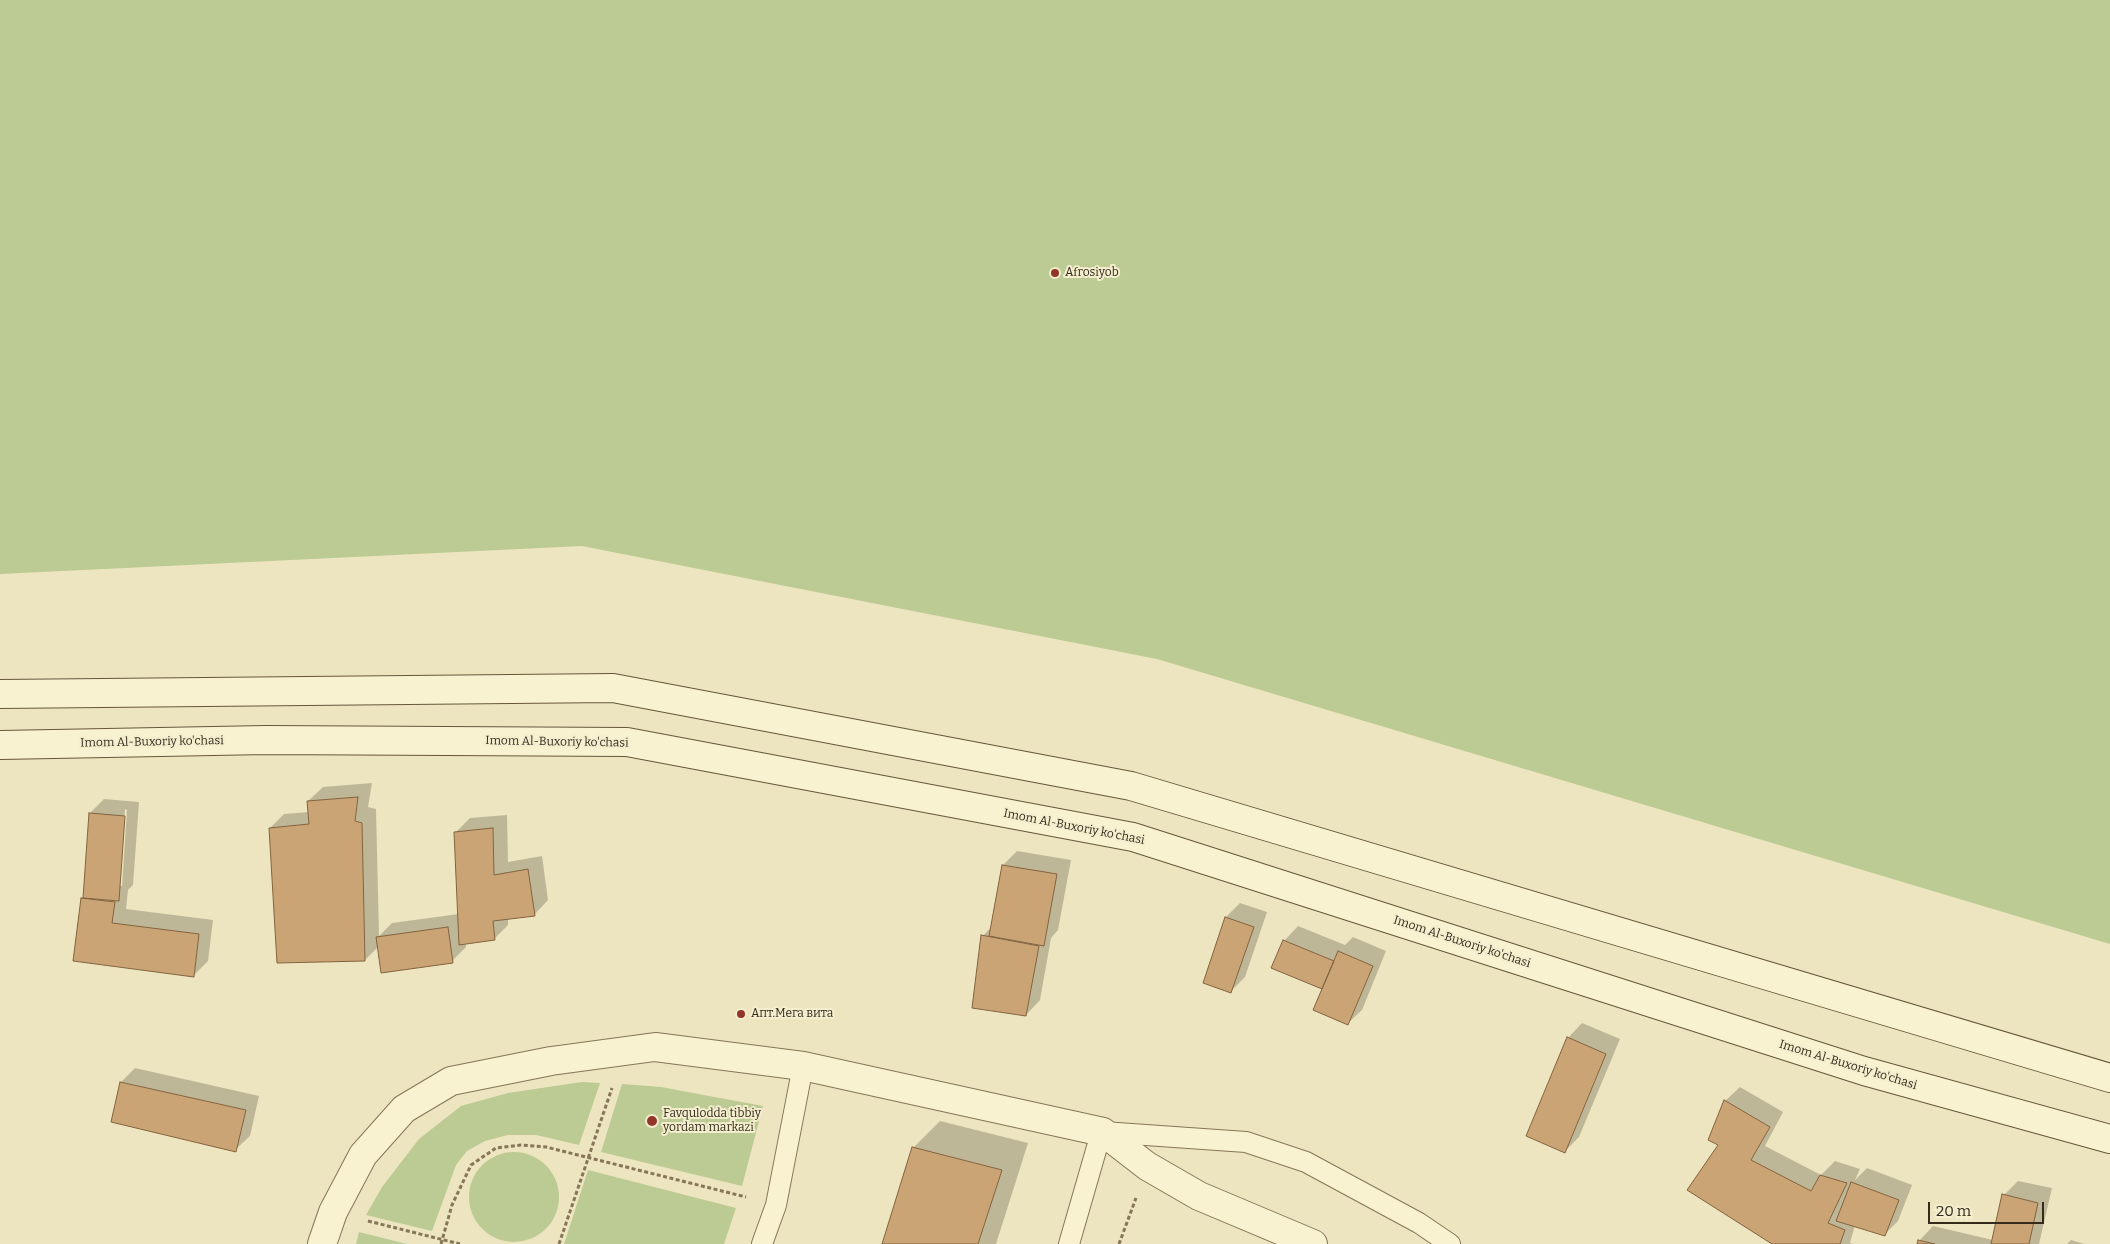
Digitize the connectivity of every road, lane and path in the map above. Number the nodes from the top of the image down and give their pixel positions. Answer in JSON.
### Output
{"nodes":[{"id":1,"x":0,"y":694,"type":"edge"},
{"id":2,"x":0,"y":745,"type":"edge"},
{"id":3,"x":624,"y":1050,"type":"junction"},
{"id":4,"x":803,"y":1066,"type":"junction"},
{"id":5,"x":2110,"y":1078,"type":"edge"},
{"id":6,"x":2110,"y":1139,"type":"edge"},
{"id":7,"x":1100,"y":1140,"type":"junction"},
{"id":8,"x":1147,"y":1166,"type":"junction"},
{"id":9,"x":776,"y":1205,"type":"junction"},
{"id":10,"x":333,"y":1212,"type":"junction"},
{"id":11,"x":322,"y":1244,"type":"edge"},
{"id":12,"x":441,"y":1244,"type":"edge"},
{"id":13,"x":460,"y":1244,"type":"edge"},
{"id":14,"x":559,"y":1244,"type":"edge"},
{"id":15,"x":762,"y":1244,"type":"edge"},
{"id":16,"x":1069,"y":1244,"type":"edge"},
{"id":17,"x":1119,"y":1244,"type":"edge"},
{"id":18,"x":1313,"y":1244,"type":"edge"},
{"id":19,"x":1450,"y":1244,"type":"edge"}],
"edges":[{"from":1,"to":5,"type":"main road"},
{"from":2,"to":6,"type":"main road","name":"Imom Al-Buxoriy ko'chasi"},
{"from":3,"to":4,"type":"main road"},
{"from":3,"to":10,"type":"main road"},
{"from":3,"to":14,"type":"path"},
{"from":4,"to":7,"type":"main road"},
{"from":4,"to":9,"type":"lane"},
{"from":7,"to":8,"type":"main road"},
{"from":7,"to":16,"type":"lane"},
{"from":7,"to":19,"type":"lane"},
{"from":8,"to":17,"type":"path"},
{"from":8,"to":18,"type":"main road"},
{"from":9,"to":12,"type":"path"},
{"from":9,"to":15,"type":"lane"},
{"from":10,"to":11,"type":"main road"},
{"from":10,"to":13,"type":"path"}]}
